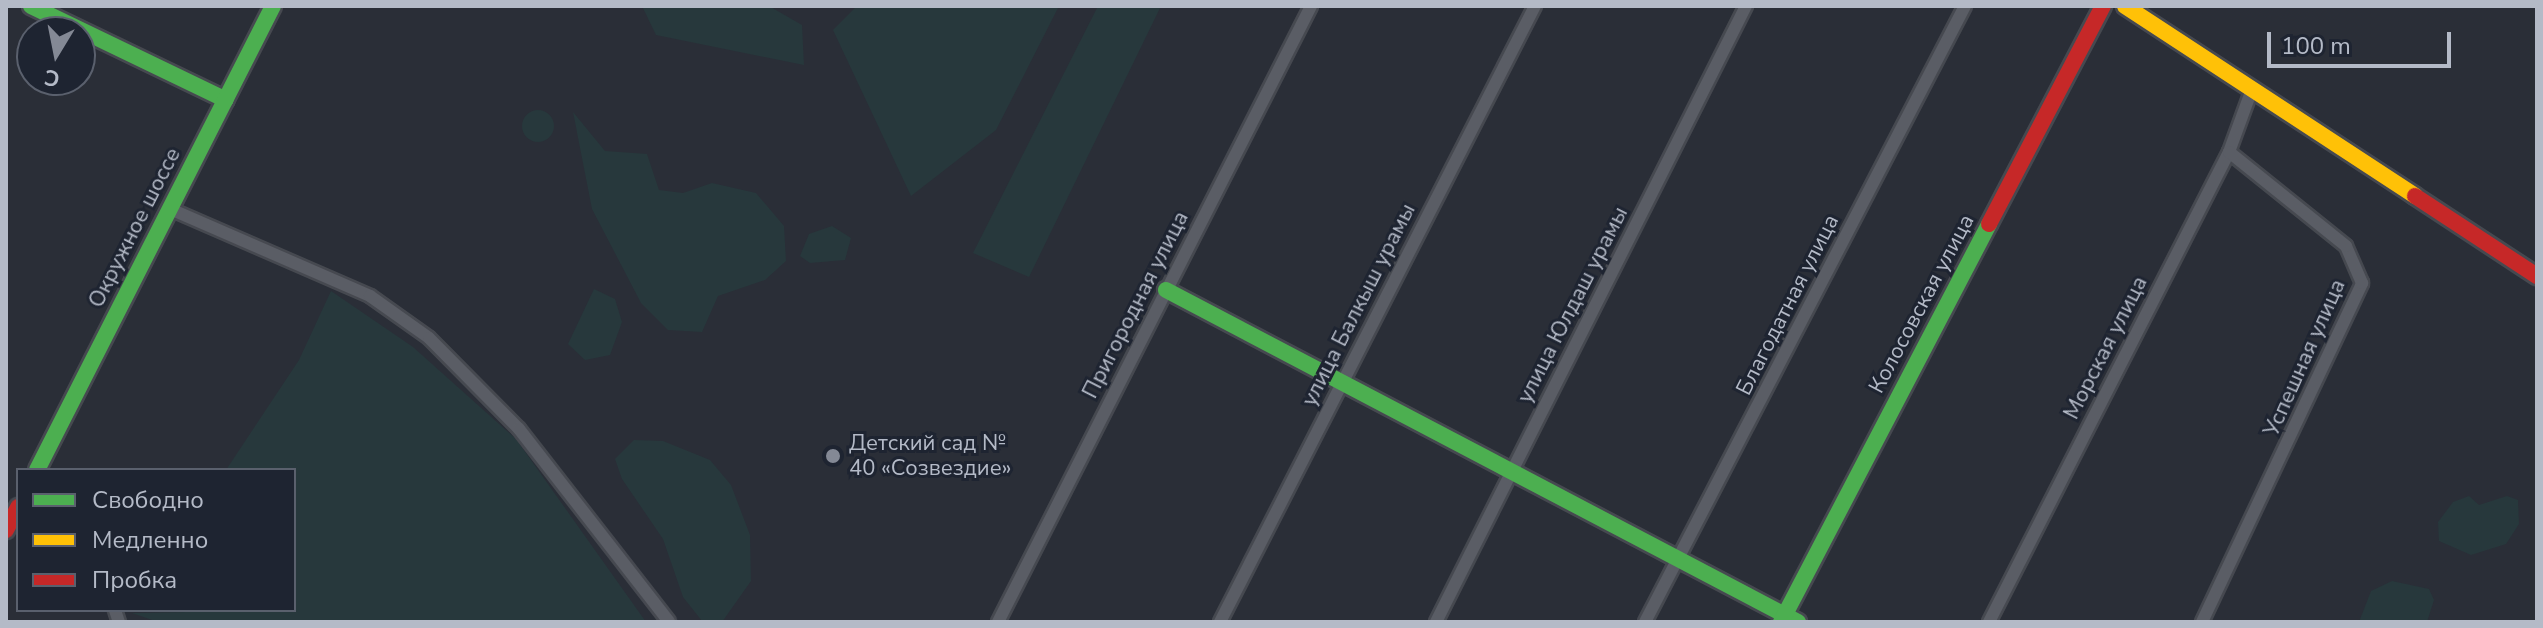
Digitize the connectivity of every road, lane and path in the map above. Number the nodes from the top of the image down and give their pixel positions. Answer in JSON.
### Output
{"nodes":[{"id":1,"x":31,"y":6,"type":"edge"},
{"id":2,"x":273,"y":6,"type":"edge"},
{"id":3,"x":1311,"y":6,"type":"edge"},
{"id":4,"x":1535,"y":6,"type":"edge"},
{"id":5,"x":1746,"y":6,"type":"edge"},
{"id":6,"x":1965,"y":6,"type":"edge"},
{"id":7,"x":2103,"y":6,"type":"edge"},
{"id":8,"x":2125,"y":6,"type":"edge"},
{"id":9,"x":2252,"y":89,"type":"junction"},
{"id":10,"x":226,"y":100,"type":"junction"},
{"id":11,"x":2229,"y":152,"type":"junction"},
{"id":12,"x":170,"y":209,"type":"junction"},
{"id":13,"x":2537,"y":276,"type":"edge"},
{"id":14,"x":1166,"y":290,"type":"junction"},
{"id":15,"x":1341,"y":384,"type":"junction"},
{"id":16,"x":38,"y":468,"type":"edge"},
{"id":17,"x":1511,"y":472,"type":"junction"},
{"id":18,"x":16,"y":511,"type":"edge"},
{"id":19,"x":6,"y":530,"type":"edge"},
{"id":20,"x":1680,"y":555,"type":"junction"},
{"id":21,"x":1788,"y":620,"type":"edge"},
{"id":22,"x":669,"y":622,"type":"edge"},
{"id":23,"x":998,"y":622,"type":"edge"},
{"id":24,"x":1220,"y":622,"type":"edge"},
{"id":25,"x":1436,"y":622,"type":"edge"},
{"id":26,"x":1645,"y":622,"type":"edge"},
{"id":27,"x":1989,"y":622,"type":"edge"},
{"id":28,"x":2202,"y":622,"type":"edge"}],
"edges":[{"from":1,"to":10,"type":"street"},
{"from":2,"to":10,"type":"street","name":"Окружное шоссе"},
{"from":3,"to":14,"type":"street","name":"Пригородная улица"},
{"from":4,"to":15,"type":"street","name":"улица Балкыш урамы"},
{"from":5,"to":17,"type":"street","name":"улица Юлдаш урамы"},
{"from":6,"to":20,"type":"street","name":"Благодатная улица"},
{"from":7,"to":21,"type":"street","name":"Колосовская улица"},
{"from":8,"to":9,"type":"street"},
{"from":9,"to":11,"type":"street","name":"Морская улица"},
{"from":9,"to":13,"type":"street"},
{"from":10,"to":12,"type":"street","name":"Окружное шоссе"},
{"from":11,"to":27,"type":"street","name":"Морская улица"},
{"from":11,"to":28,"type":"street","name":"Успешная улица"},
{"from":12,"to":16,"type":"street","name":"Окружное шоссе"},
{"from":12,"to":22,"type":"street"},
{"from":14,"to":15,"type":"street"},
{"from":14,"to":23,"type":"street","name":"Пригородная улица"},
{"from":15,"to":17,"type":"street"},
{"from":15,"to":24,"type":"street","name":"улица Балкыш урамы"},
{"from":17,"to":20,"type":"street"},
{"from":17,"to":25,"type":"street","name":"улица Юлдаш урамы"},
{"from":18,"to":19,"type":"street"},
{"from":20,"to":21,"type":"street"},
{"from":20,"to":26,"type":"street","name":"Благодатная улица"}]}
